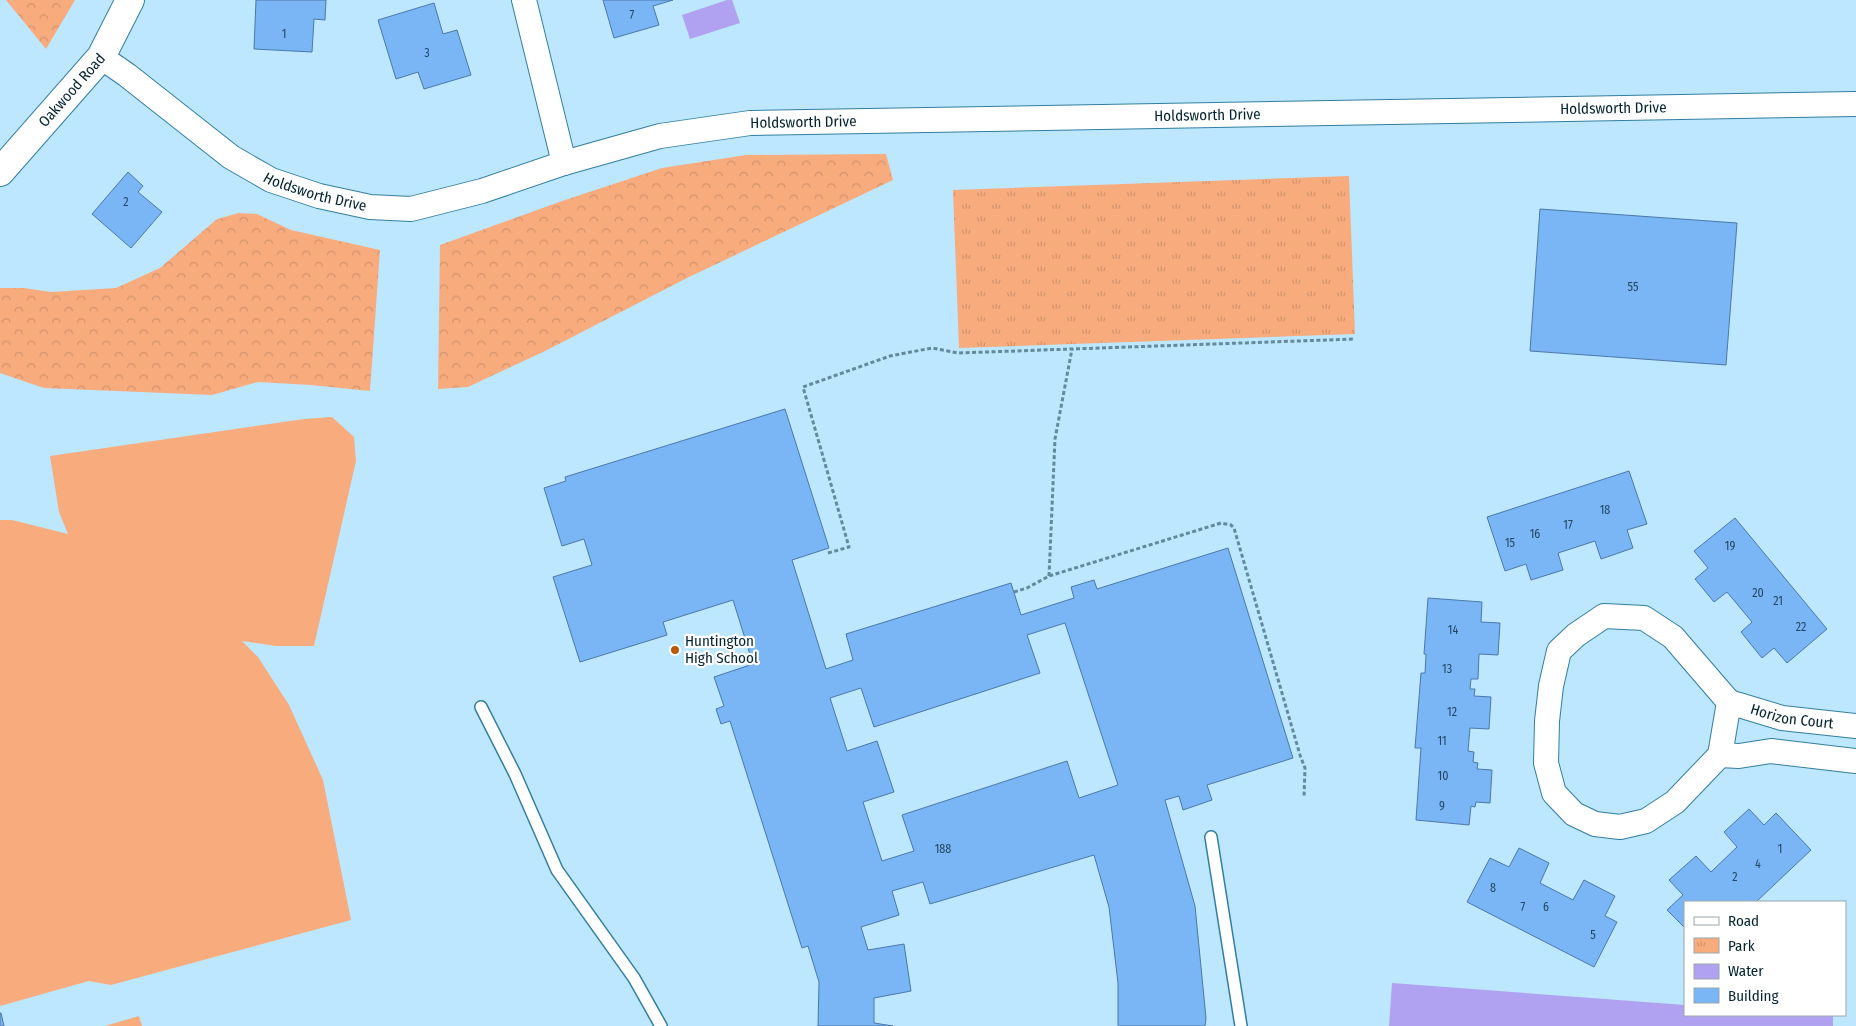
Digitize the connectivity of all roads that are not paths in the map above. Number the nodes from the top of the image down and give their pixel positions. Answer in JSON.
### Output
{"nodes":[{"id":1,"x":130,"y":0,"type":"edge"},
{"id":2,"x":524,"y":0,"type":"edge"},
{"id":3,"x":101,"y":57,"type":"junction"},
{"id":4,"x":1856,"y":104,"type":"edge"},
{"id":5,"x":564,"y":163,"type":"junction"},
{"id":6,"x":0,"y":172,"type":"edge"},
{"id":7,"x":1729,"y":702,"type":"junction"},
{"id":8,"x":481,"y":707,"type":"dead end"},
{"id":9,"x":1856,"y":726,"type":"edge"},
{"id":10,"x":1720,"y":755,"type":"junction"},
{"id":11,"x":1856,"y":761,"type":"edge"},
{"id":12,"x":1211,"y":836,"type":"dead end"},
{"id":13,"x":661,"y":1026,"type":"edge"},
{"id":14,"x":1241,"y":1026,"type":"edge"}],
"edges":[{"from":1,"to":3,"type":"main road","name":"Oakwood Road"},
{"from":2,"to":5,"type":"street"},
{"from":3,"to":5,"type":"street","name":"Holdsworth Drive"},
{"from":3,"to":6,"type":"main road","name":"Oakwood Road"},
{"from":4,"to":5,"type":"street","name":"Holdsworth Drive"},
{"from":7,"to":9,"type":"street","name":"Horizon Court"},
{"from":7,"to":10,"type":"street","name":"Horizon Court"},
{"from":7,"to":10,"type":"street","name":"Horizon Court"},
{"from":8,"to":13,"type":"lane"},
{"from":10,"to":11,"type":"street"},
{"from":12,"to":14,"type":"lane"}]}
